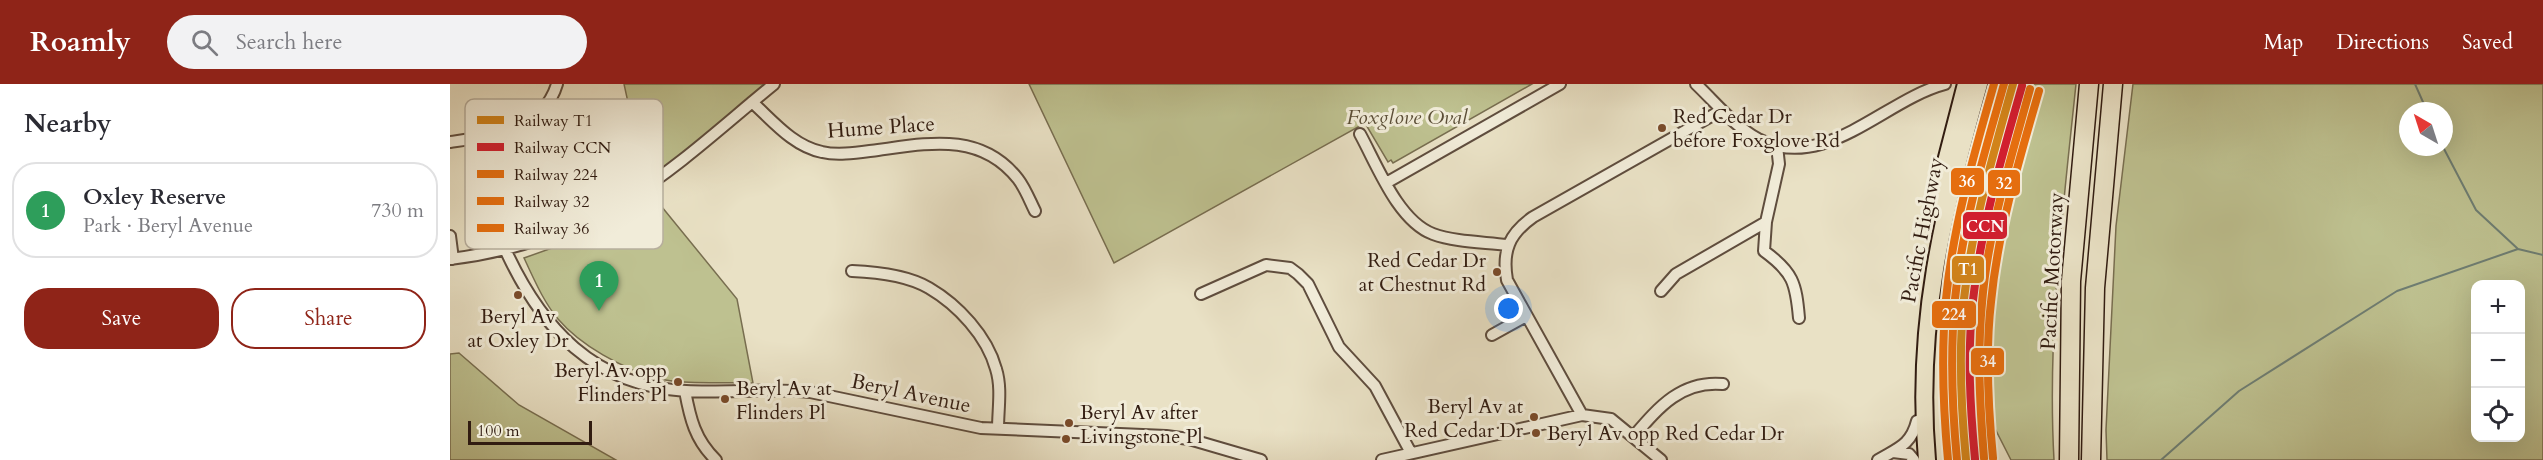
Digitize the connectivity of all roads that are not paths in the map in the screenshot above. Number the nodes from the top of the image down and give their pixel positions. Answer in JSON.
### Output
{"nodes":[{"id":1,"x":557,"y":84,"type":"edge"},
{"id":2,"x":774,"y":84,"type":"edge"},
{"id":3,"x":1560,"y":84,"type":"edge"},
{"id":4,"x":1696,"y":84,"type":"edge"},
{"id":5,"x":1945,"y":84,"type":"edge"},
{"id":6,"x":1966,"y":84,"type":"edge"},
{"id":7,"x":1978,"y":84,"type":"edge"},
{"id":8,"x":2089,"y":84,"type":"edge"},
{"id":9,"x":2113,"y":84,"type":"edge"},
{"id":10,"x":552,"y":99,"type":"edge"},
{"id":11,"x":752,"y":102,"type":"junction"},
{"id":12,"x":1722,"y":110,"type":"junction"},
{"id":13,"x":1360,"y":134,"type":"dead end"},
{"id":14,"x":465,"y":140,"type":"edge"},
{"id":15,"x":450,"y":142,"type":"edge"},
{"id":16,"x":1777,"y":146,"type":"junction"},
{"id":17,"x":663,"y":171,"type":"edge"},
{"id":18,"x":1386,"y":183,"type":"junction"},
{"id":19,"x":1035,"y":211,"type":"dead end"},
{"id":20,"x":1766,"y":222,"type":"junction"},
{"id":21,"x":450,"y":236,"type":"edge"},
{"id":22,"x":1507,"y":245,"type":"junction"},
{"id":23,"x":505,"y":249,"type":"joint"},
{"id":24,"x":451,"y":259,"type":"edge"},
{"id":25,"x":852,"y":271,"type":"dead end"},
{"id":26,"x":1660,"y":291,"type":"dead end"},
{"id":27,"x":1201,"y":294,"type":"dead end"},
{"id":28,"x":1526,"y":316,"type":"junction"},
{"id":29,"x":1799,"y":318,"type":"dead end"},
{"id":30,"x":1492,"y":335,"type":"dead end"},
{"id":31,"x":1723,"y":384,"type":"dead end"},
{"id":32,"x":685,"y":391,"type":"junction"},
{"id":33,"x":1582,"y":415,"type":"junction"},
{"id":34,"x":1917,"y":421,"type":"junction"},
{"id":35,"x":998,"y":429,"type":"junction"},
{"id":36,"x":1633,"y":437,"type":"junction"},
{"id":37,"x":1893,"y":452,"type":"junction"},
{"id":38,"x":1411,"y":453,"type":"junction"},
{"id":39,"x":716,"y":460,"type":"edge"},
{"id":40,"x":1261,"y":460,"type":"edge"},
{"id":41,"x":1382,"y":460,"type":"edge"},
{"id":42,"x":1661,"y":460,"type":"edge"},
{"id":43,"x":1878,"y":460,"type":"edge"},
{"id":44,"x":1916,"y":460,"type":"edge"},
{"id":45,"x":1927,"y":460,"type":"edge"},
{"id":46,"x":2069,"y":460,"type":"edge"},
{"id":47,"x":2091,"y":460,"type":"edge"}],
"edges":[{"from":1,"to":10,"type":"street"},
{"from":2,"to":11,"type":"street"},
{"from":3,"to":18,"type":"street"},
{"from":4,"to":12,"type":"street"},
{"from":5,"to":16,"type":"street"},
{"from":6,"to":34,"type":"main road","name":"Pacific Highway"},
{"from":7,"to":45,"type":"main road","name":"Pacific Highway"},
{"from":8,"to":46,"type":"highway","name":"Pacific Motorway"},
{"from":9,"to":47,"type":"highway","name":"Pacific Motorway"},
{"from":11,"to":17,"type":"street"},
{"from":11,"to":19,"type":"street","name":"Hume Place"},
{"from":12,"to":16,"type":"street"},
{"from":12,"to":22,"type":"street"},
{"from":13,"to":18,"type":"street"},
{"from":14,"to":15,"type":"street"},
{"from":16,"to":20,"type":"street"},
{"from":18,"to":22,"type":"street"},
{"from":20,"to":26,"type":"street"},
{"from":20,"to":29,"type":"street"},
{"from":21,"to":24,"type":"street"},
{"from":22,"to":28,"type":"street"},
{"from":23,"to":24,"type":"street"},
{"from":23,"to":32,"type":"street","name":"Beryl Avenue"},
{"from":25,"to":35,"type":"street"},
{"from":27,"to":38,"type":"street"},
{"from":28,"to":30,"type":"street"},
{"from":28,"to":33,"type":"street"},
{"from":31,"to":36,"type":"street"},
{"from":32,"to":35,"type":"street","name":"Beryl Avenue"},
{"from":32,"to":39,"type":"street"},
{"from":33,"to":36,"type":"street"},
{"from":33,"to":38,"type":"street"},
{"from":34,"to":37,"type":"street"},
{"from":34,"to":44,"type":"main road","name":"Pacific Highway"},
{"from":35,"to":40,"type":"street","name":"Beryl Avenue"},
{"from":36,"to":42,"type":"street"},
{"from":37,"to":43,"type":"street"},
{"from":37,"to":44,"type":"street"},
{"from":38,"to":41,"type":"street"}]}
